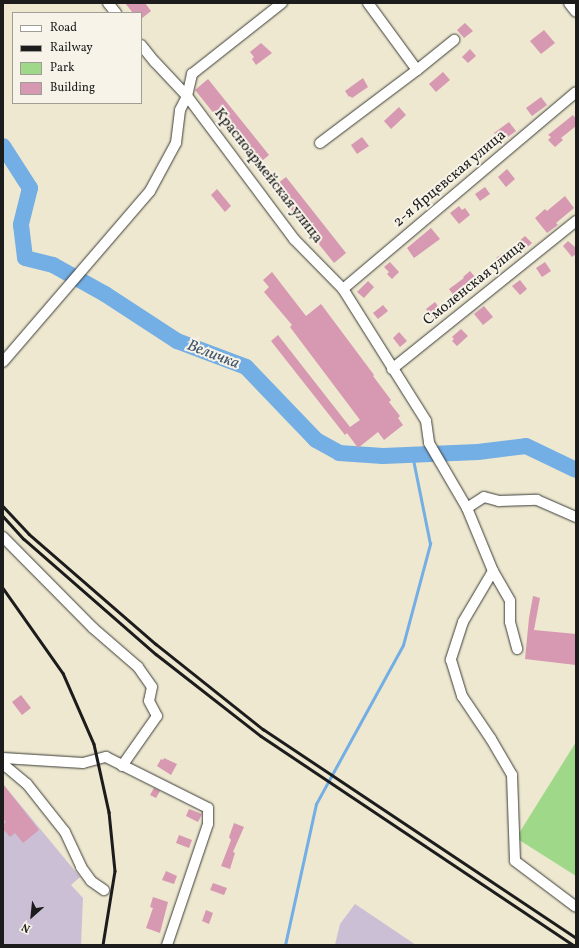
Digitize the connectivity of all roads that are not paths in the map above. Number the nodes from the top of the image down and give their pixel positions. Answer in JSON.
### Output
{"nodes":[{"id":1,"x":108,"y":3,"type":"edge"},
{"id":2,"x":282,"y":3,"type":"edge"},
{"id":3,"x":368,"y":3,"type":"edge"},
{"id":4,"x":569,"y":3,"type":"edge"},
{"id":5,"x":115,"y":12,"type":"edge"},
{"id":6,"x":576,"y":12,"type":"edge"},
{"id":7,"x":454,"y":40,"type":"dead end"},
{"id":8,"x":142,"y":46,"type":"edge"},
{"id":9,"x":417,"y":70,"type":"junction"},
{"id":10,"x":576,"y":92,"type":"edge"},
{"id":11,"x":187,"y":96,"type":"junction"},
{"id":12,"x":320,"y":143,"type":"dead end"},
{"id":13,"x":576,"y":221,"type":"edge"},
{"id":14,"x":343,"y":289,"type":"junction"},
{"id":15,"x":3,"y":362,"type":"edge"},
{"id":16,"x":392,"y":369,"type":"junction"},
{"id":17,"x":467,"y":508,"type":"junction"},
{"id":18,"x":576,"y":517,"type":"edge"},
{"id":19,"x":3,"y":538,"type":"edge"},
{"id":20,"x":493,"y":571,"type":"junction"},
{"id":21,"x":517,"y":649,"type":"dead end"},
{"id":22,"x":3,"y":758,"type":"edge"},
{"id":23,"x":3,"y":764,"type":"edge"},
{"id":24,"x":122,"y":766,"type":"junction"},
{"id":25,"x":104,"y":890,"type":"dead end"},
{"id":26,"x":576,"y":907,"type":"edge"},
{"id":27,"x":167,"y":945,"type":"edge"}],
"edges":[{"from":1,"to":5,"type":"street"},
{"from":2,"to":11,"type":"street"},
{"from":3,"to":9,"type":"street"},
{"from":4,"to":6,"type":"street"},
{"from":7,"to":9,"type":"street"},
{"from":8,"to":11,"type":"street","name":"Красноармейская улица"},
{"from":9,"to":12,"type":"street"},
{"from":10,"to":14,"type":"street","name":"2-я Ярцевская улица"},
{"from":11,"to":14,"type":"street","name":"Красноармейская улица"},
{"from":11,"to":15,"type":"street"},
{"from":13,"to":16,"type":"street","name":"Смоленская улица"},
{"from":14,"to":16,"type":"street","name":"Красноармейская улица"},
{"from":16,"to":17,"type":"street","name":"Красноармейская улица"},
{"from":17,"to":18,"type":"street"},
{"from":17,"to":20,"type":"street","name":"Красноармейская улица"},
{"from":19,"to":24,"type":"street"},
{"from":20,"to":21,"type":"street","name":"Красноармейская улица"},
{"from":20,"to":26,"type":"street"},
{"from":22,"to":24,"type":"street"},
{"from":23,"to":25,"type":"street"},
{"from":24,"to":27,"type":"street"}]}
